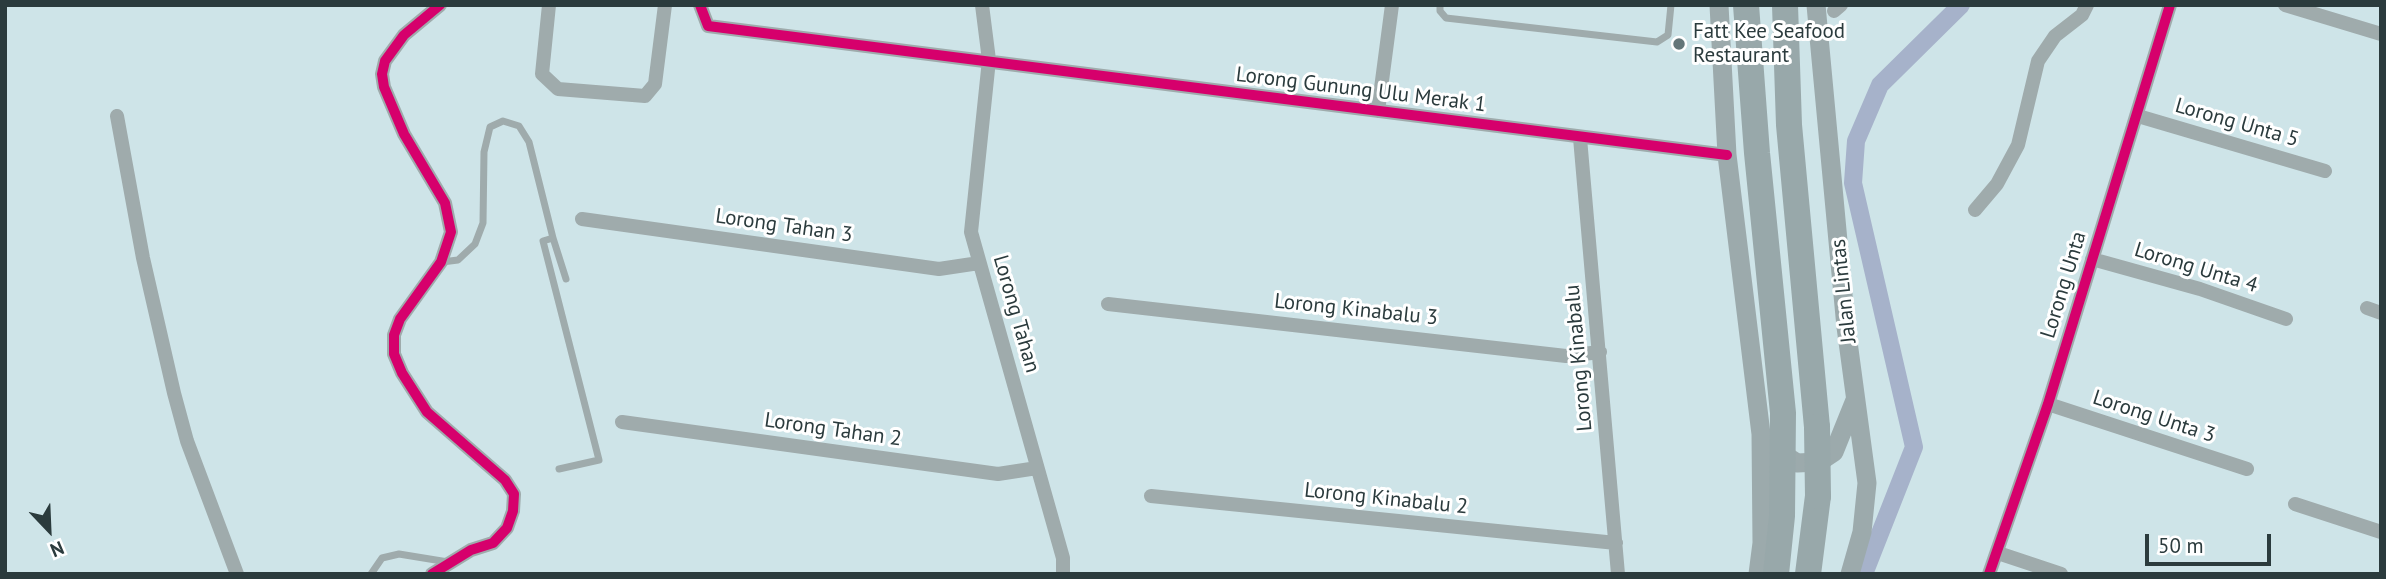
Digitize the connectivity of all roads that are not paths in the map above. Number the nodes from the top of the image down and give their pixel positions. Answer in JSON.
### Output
{"nodes":[{"id":1,"x":440,"y":5,"type":"edge"},
{"id":2,"x":549,"y":5,"type":"edge"},
{"id":3,"x":665,"y":5,"type":"edge"},
{"id":4,"x":700,"y":5,"type":"edge"},
{"id":5,"x":982,"y":5,"type":"edge"},
{"id":6,"x":1392,"y":5,"type":"edge"},
{"id":7,"x":1440,"y":5,"type":"edge"},
{"id":8,"x":1671,"y":5,"type":"edge"},
{"id":9,"x":1719,"y":5,"type":"edge"},
{"id":10,"x":1746,"y":5,"type":"edge"},
{"id":11,"x":1785,"y":5,"type":"edge"},
{"id":12,"x":2087,"y":5,"type":"edge"},
{"id":13,"x":2170,"y":5,"type":"edge"},
{"id":14,"x":2285,"y":5,"type":"edge"},
{"id":15,"x":1830,"y":7,"type":"edge"},
{"id":16,"x":2381,"y":34,"type":"edge"},
{"id":17,"x":989,"y":60,"type":"junction"},
{"id":18,"x":1378,"y":111,"type":"junction"},
{"id":19,"x":117,"y":116,"type":"dead end"},
{"id":20,"x":2138,"y":116,"type":"junction"},
{"id":21,"x":1580,"y":138,"type":"junction"},
{"id":22,"x":1727,"y":155,"type":"junction"},
{"id":23,"x":2325,"y":171,"type":"dead end"},
{"id":24,"x":1975,"y":210,"type":"dead end"},
{"id":25,"x":582,"y":219,"type":"dead end"},
{"id":26,"x":553,"y":238,"type":"junction"},
{"id":27,"x":2092,"y":259,"type":"junction"},
{"id":28,"x":441,"y":262,"type":"junction"},
{"id":29,"x":979,"y":263,"type":"junction"},
{"id":30,"x":566,"y":279,"type":"dead end"},
{"id":31,"x":1108,"y":304,"type":"dead end"},
{"id":32,"x":2286,"y":319,"type":"dead end"},
{"id":33,"x":1600,"y":352,"type":"junction"},
{"id":34,"x":1754,"y":388,"type":"junction"},
{"id":35,"x":1857,"y":395,"type":"junction"},
{"id":36,"x":2048,"y":404,"type":"junction"},
{"id":37,"x":622,"y":422,"type":"dead end"},
{"id":38,"x":1037,"y":468,"type":"junction"},
{"id":39,"x":559,"y":469,"type":"dead end"},
{"id":40,"x":2247,"y":469,"type":"dead end"},
{"id":41,"x":1151,"y":496,"type":"dead end"},
{"id":42,"x":2295,"y":504,"type":"dead end"},
{"id":43,"x":2381,"y":532,"type":"edge"},
{"id":44,"x":1616,"y":543,"type":"junction"},
{"id":45,"x":1998,"y":553,"type":"junction"},
{"id":46,"x":452,"y":563,"type":"junction"},
{"id":47,"x":237,"y":574,"type":"edge"},
{"id":48,"x":371,"y":574,"type":"edge"},
{"id":49,"x":432,"y":574,"type":"edge"},
{"id":50,"x":1063,"y":574,"type":"edge"},
{"id":51,"x":1618,"y":574,"type":"edge"},
{"id":52,"x":1758,"y":574,"type":"edge"},
{"id":53,"x":1776,"y":574,"type":"edge"},
{"id":54,"x":1808,"y":574,"type":"edge"},
{"id":55,"x":1850,"y":574,"type":"edge"},
{"id":56,"x":1989,"y":574,"type":"edge"},
{"id":57,"x":2061,"y":574,"type":"edge"}],
"edges":[{"from":1,"to":28,"type":"street"},
{"from":2,"to":3,"type":"street"},
{"from":4,"to":17,"type":"street","name":"Lorong Gunung Ulu Merak 1"},
{"from":5,"to":17,"type":"street","name":"Lorong Tahan"},
{"from":6,"to":18,"type":"street"},
{"from":7,"to":8,"type":"lane"},
{"from":9,"to":22,"type":"main road"},
{"from":10,"to":53,"type":"highway","bridge":true},
{"from":11,"to":54,"type":"highway","name":"Jalan Lintas","bridge":true},
{"from":12,"to":24,"type":"street"},
{"from":13,"to":20,"type":"street","name":"Lorong Unta"},
{"from":14,"to":16,"type":"street"},
{"from":15,"to":35,"type":"main road","name":"Jalan Lintas"},
{"from":17,"to":18,"type":"street","name":"Lorong Gunung Ulu Merak 1"},
{"from":17,"to":29,"type":"street","name":"Lorong Tahan"},
{"from":18,"to":21,"type":"street","name":"Lorong Gunung Ulu Merak 1"},
{"from":19,"to":47,"type":"street"},
{"from":20,"to":23,"type":"street","name":"Lorong Unta 5"},
{"from":20,"to":27,"type":"street","name":"Lorong Unta"},
{"from":21,"to":22,"type":"street","name":"Lorong Gunung Ulu Merak 1"},
{"from":21,"to":33,"type":"street","name":"Lorong Kinabalu"},
{"from":22,"to":34,"type":"main road"},
{"from":25,"to":29,"type":"street","name":"Lorong Tahan 3"},
{"from":26,"to":28,"type":"lane"},
{"from":26,"to":30,"type":"lane"},
{"from":26,"to":39,"type":"lane"},
{"from":27,"to":32,"type":"street","name":"Lorong Unta 4"},
{"from":27,"to":36,"type":"street","name":"Lorong Unta"},
{"from":28,"to":46,"type":"street"},
{"from":29,"to":38,"type":"street","name":"Lorong Tahan"},
{"from":31,"to":33,"type":"street","name":"Lorong Kinabalu 3"},
{"from":33,"to":44,"type":"street","name":"Lorong Kinabalu"},
{"from":34,"to":35,"type":"main road"},
{"from":34,"to":52,"type":"main road"},
{"from":35,"to":55,"type":"main road","name":"Jalan Lintas"},
{"from":36,"to":40,"type":"street","name":"Lorong Unta 3"},
{"from":36,"to":45,"type":"street","name":"Lorong Unta"},
{"from":37,"to":38,"type":"street","name":"Lorong Tahan 2"},
{"from":38,"to":50,"type":"street","name":"Lorong Tahan"},
{"from":41,"to":44,"type":"street","name":"Lorong Kinabalu 2"},
{"from":42,"to":43,"type":"street"},
{"from":44,"to":51,"type":"street","name":"Lorong Kinabalu"},
{"from":45,"to":56,"type":"street","name":"Lorong Unta"},
{"from":45,"to":57,"type":"street"},
{"from":46,"to":48,"type":"lane"},
{"from":46,"to":49,"type":"street"}]}
